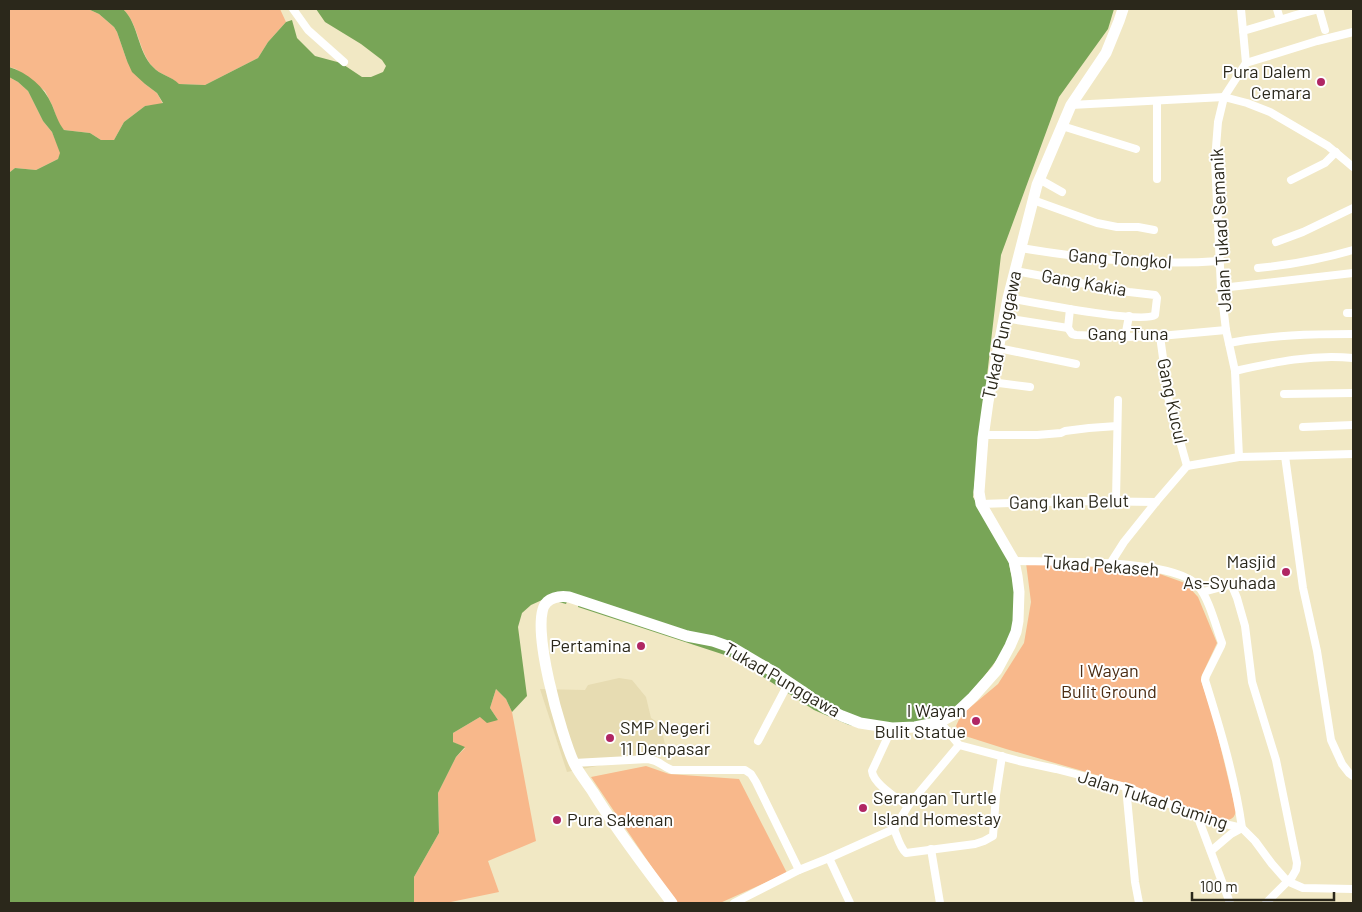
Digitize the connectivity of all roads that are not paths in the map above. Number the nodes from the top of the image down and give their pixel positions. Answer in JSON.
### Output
{"nodes":[{"id":1,"x":293,"y":9,"type":"edge"},
{"id":2,"x":1123,"y":9,"type":"edge"},
{"id":3,"x":1241,"y":9,"type":"edge"},
{"id":4,"x":1277,"y":9,"type":"edge"},
{"id":5,"x":1319,"y":9,"type":"edge"},
{"id":6,"x":1280,"y":19,"type":"junction"},
{"id":7,"x":1325,"y":30,"type":"dead end"},
{"id":8,"x":1243,"y":31,"type":"junction"},
{"id":9,"x":1353,"y":32,"type":"edge"},
{"id":10,"x":344,"y":62,"type":"dead end"},
{"id":11,"x":1246,"y":62,"type":"junction"},
{"id":12,"x":1224,"y":98,"type":"junction"},
{"id":13,"x":1157,"y":101,"type":"junction"},
{"id":14,"x":1070,"y":104,"type":"junction"},
{"id":15,"x":1062,"y":126,"type":"junction"},
{"id":16,"x":1136,"y":149,"type":"dead end"},
{"id":17,"x":1336,"y":152,"type":"junction"},
{"id":18,"x":1353,"y":167,"type":"edge"},
{"id":19,"x":1039,"y":179,"type":"dead end"},
{"id":20,"x":1157,"y":179,"type":"dead end"},
{"id":21,"x":1291,"y":180,"type":"dead end"},
{"id":22,"x":1062,"y":192,"type":"dead end"},
{"id":23,"x":1033,"y":200,"type":"junction"},
{"id":24,"x":1353,"y":208,"type":"edge"},
{"id":25,"x":1154,"y":230,"type":"dead end"},
{"id":26,"x":1276,"y":242,"type":"dead end"},
{"id":27,"x":1021,"y":248,"type":"junction"},
{"id":28,"x":1353,"y":250,"type":"edge"},
{"id":29,"x":1219,"y":261,"type":"junction"},
{"id":30,"x":1258,"y":268,"type":"dead end"},
{"id":31,"x":1015,"y":271,"type":"junction"},
{"id":32,"x":1353,"y":273,"type":"edge"},
{"id":33,"x":1222,"y":288,"type":"junction"},
{"id":34,"x":1008,"y":298,"type":"junction"},
{"id":35,"x":1070,"y":309,"type":"junction"},
{"id":36,"x":1129,"y":316,"type":"junction"},
{"id":37,"x":1004,"y":318,"type":"junction"},
{"id":38,"x":1068,"y":328,"type":"junction"},
{"id":39,"x":1226,"y":330,"type":"junction"},
{"id":40,"x":1353,"y":334,"type":"edge"},
{"id":41,"x":1160,"y":336,"type":"junction"},
{"id":42,"x":1125,"y":337,"type":"junction"},
{"id":43,"x":1229,"y":343,"type":"junction"},
{"id":44,"x":998,"y":348,"type":"junction"},
{"id":45,"x":1353,"y":358,"type":"edge"},
{"id":46,"x":1076,"y":364,"type":"dead end"},
{"id":47,"x":1235,"y":371,"type":"junction"},
{"id":48,"x":991,"y":382,"type":"junction"},
{"id":49,"x":1030,"y":387,"type":"dead end"},
{"id":50,"x":1353,"y":393,"type":"edge"},
{"id":51,"x":1284,"y":394,"type":"dead end"},
{"id":52,"x":1118,"y":400,"type":"dead end"},
{"id":53,"x":1353,"y":425,"type":"edge"},
{"id":54,"x":1117,"y":426,"type":"junction"},
{"id":55,"x":1303,"y":427,"type":"dead end"},
{"id":56,"x":984,"y":435,"type":"junction"},
{"id":57,"x":1353,"y":454,"type":"edge"},
{"id":58,"x":1285,"y":456,"type":"junction"},
{"id":59,"x":1239,"y":457,"type":"junction"},
{"id":60,"x":1188,"y":466,"type":"junction"},
{"id":61,"x":1116,"y":500,"type":"junction"},
{"id":62,"x":1156,"y":502,"type":"junction"},
{"id":63,"x":981,"y":504,"type":"junction"},
{"id":64,"x":1014,"y":561,"type":"junction"},
{"id":65,"x":1110,"y":564,"type":"junction"},
{"id":66,"x":1203,"y":592,"type":"junction"},
{"id":67,"x":790,"y":682,"type":"junction"},
{"id":68,"x":940,"y":722,"type":"junction"},
{"id":69,"x":892,"y":728,"type":"junction"},
{"id":70,"x":758,"y":741,"type":"dead end"},
{"id":71,"x":959,"y":745,"type":"junction"},
{"id":72,"x":1002,"y":756,"type":"junction"},
{"id":73,"x":574,"y":763,"type":"junction"},
{"id":74,"x":1353,"y":776,"type":"edge"},
{"id":75,"x":1126,"y":787,"type":"junction"},
{"id":76,"x":908,"y":806,"type":"junction"},
{"id":77,"x":1197,"y":815,"type":"junction"},
{"id":78,"x":894,"y":828,"type":"junction"},
{"id":79,"x":1242,"y":828,"type":"junction"},
{"id":80,"x":931,"y":849,"type":"junction"},
{"id":81,"x":1211,"y":852,"type":"junction"},
{"id":82,"x":829,"y":858,"type":"junction"},
{"id":83,"x":799,"y":870,"type":"junction"},
{"id":84,"x":1287,"y":881,"type":"junction"},
{"id":85,"x":1353,"y":889,"type":"edge"},
{"id":86,"x":672,"y":903,"type":"edge"},
{"id":87,"x":734,"y":903,"type":"edge"},
{"id":88,"x":850,"y":903,"type":"edge"},
{"id":89,"x":940,"y":903,"type":"edge"},
{"id":90,"x":1139,"y":903,"type":"edge"},
{"id":91,"x":1230,"y":903,"type":"edge"},
{"id":92,"x":1266,"y":903,"type":"edge"}],
"edges":[{"from":1,"to":10,"type":"street"},
{"from":2,"to":14,"type":"street","name":"Tukad Punggawa"},
{"from":3,"to":8,"type":"street"},
{"from":4,"to":6,"type":"street"},
{"from":5,"to":6,"type":"street"},
{"from":5,"to":7,"type":"street"},
{"from":6,"to":8,"type":"street"},
{"from":8,"to":11,"type":"street"},
{"from":9,"to":11,"type":"street"},
{"from":11,"to":12,"type":"street","name":"Jalan Tukad Semanik"},
{"from":12,"to":13,"type":"street"},
{"from":12,"to":17,"type":"street"},
{"from":12,"to":29,"type":"street","name":"Jalan Tukad Semanik"},
{"from":13,"to":14,"type":"street"},
{"from":13,"to":20,"type":"street"},
{"from":14,"to":15,"type":"street","name":"Tukad Punggawa"},
{"from":15,"to":16,"type":"street"},
{"from":15,"to":23,"type":"street","name":"Tukad Punggawa"},
{"from":17,"to":18,"type":"street"},
{"from":17,"to":21,"type":"street"},
{"from":19,"to":22,"type":"street"},
{"from":23,"to":25,"type":"street"},
{"from":23,"to":27,"type":"street","name":"Tukad Punggawa"},
{"from":24,"to":26,"type":"street"},
{"from":27,"to":29,"type":"street","name":"Gang Tongkol"},
{"from":27,"to":31,"type":"street","name":"Tukad Punggawa"},
{"from":28,"to":30,"type":"street"},
{"from":29,"to":33,"type":"street","name":"Jalan Tukad Semanik"},
{"from":31,"to":34,"type":"street","name":"Tukad Punggawa"},
{"from":31,"to":36,"type":"street","name":"Gang Kakia"},
{"from":32,"to":33,"type":"street"},
{"from":33,"to":39,"type":"street","name":"Jalan Tukad Semanik"},
{"from":34,"to":35,"type":"street"},
{"from":34,"to":37,"type":"street","name":"Tukad Punggawa"},
{"from":35,"to":36,"type":"street"},
{"from":35,"to":38,"type":"street"},
{"from":36,"to":42,"type":"street"},
{"from":37,"to":38,"type":"street","name":"Gang Tuna"},
{"from":37,"to":44,"type":"street","name":"Tukad Punggawa"},
{"from":38,"to":42,"type":"street","name":"Gang Tuna"},
{"from":39,"to":41,"type":"street","name":"Gang Tuna"},
{"from":39,"to":43,"type":"street","name":"Jalan Tukad Semanik"},
{"from":40,"to":43,"type":"street"},
{"from":41,"to":42,"type":"street","name":"Gang Tuna"},
{"from":41,"to":60,"type":"street","name":"Gang Kucul"},
{"from":43,"to":47,"type":"street","name":"Jalan Tukad Semanik"},
{"from":44,"to":46,"type":"street"},
{"from":44,"to":48,"type":"street","name":"Tukad Punggawa"},
{"from":45,"to":47,"type":"street"},
{"from":47,"to":59,"type":"street","name":"Jalan Tukad Semanik"},
{"from":48,"to":49,"type":"street"},
{"from":48,"to":56,"type":"street","name":"Tukad Punggawa"},
{"from":50,"to":51,"type":"street"},
{"from":52,"to":54,"type":"street"},
{"from":53,"to":55,"type":"street"},
{"from":54,"to":56,"type":"street"},
{"from":54,"to":61,"type":"street"},
{"from":56,"to":63,"type":"street","name":"Tukad Punggawa"},
{"from":57,"to":58,"type":"street"},
{"from":58,"to":59,"type":"street"},
{"from":58,"to":74,"type":"street"},
{"from":59,"to":60,"type":"street"},
{"from":60,"to":62,"type":"street"},
{"from":61,"to":62,"type":"street","name":"Gang Ikan Belut"},
{"from":61,"to":63,"type":"street","name":"Gang Ikan Belut"},
{"from":62,"to":65,"type":"street"},
{"from":63,"to":64,"type":"street","name":"Tukad Punggawa"},
{"from":64,"to":65,"type":"street","name":"Tukad Pekaseh"},
{"from":64,"to":68,"type":"street","name":"Tukad Punggawa"},
{"from":65,"to":66,"type":"street","name":"Tukad Pekaseh"},
{"from":66,"to":79,"type":"street"},
{"from":66,"to":84,"type":"street"},
{"from":67,"to":69,"type":"street","name":"Tukad Punggawa"},
{"from":67,"to":70,"type":"street"},
{"from":67,"to":73,"type":"street","name":"Tukad Punggawa"},
{"from":68,"to":69,"type":"street","name":"Tukad Punggawa"},
{"from":68,"to":71,"type":"street"},
{"from":69,"to":76,"type":"street"},
{"from":71,"to":72,"type":"street","name":"Jalan Tukad Guming"},
{"from":71,"to":76,"type":"street"},
{"from":72,"to":75,"type":"street","name":"Jalan Tukad Guming"},
{"from":72,"to":80,"type":"street"},
{"from":73,"to":83,"type":"street"},
{"from":73,"to":86,"type":"street","name":"Tukad Punggawa"},
{"from":75,"to":77,"type":"street","name":"Jalan Tukad Guming"},
{"from":75,"to":90,"type":"street"},
{"from":76,"to":78,"type":"street"},
{"from":77,"to":79,"type":"street","name":"Jalan Tukad Guming"},
{"from":77,"to":81,"type":"street"},
{"from":78,"to":80,"type":"street"},
{"from":78,"to":82,"type":"street"},
{"from":79,"to":81,"type":"street"},
{"from":79,"to":84,"type":"street","name":"Jalan Tukad Guming"},
{"from":80,"to":89,"type":"street"},
{"from":81,"to":91,"type":"street"},
{"from":82,"to":83,"type":"street"},
{"from":82,"to":88,"type":"street"},
{"from":83,"to":87,"type":"street"},
{"from":84,"to":85,"type":"street"},
{"from":84,"to":92,"type":"street"}]}
